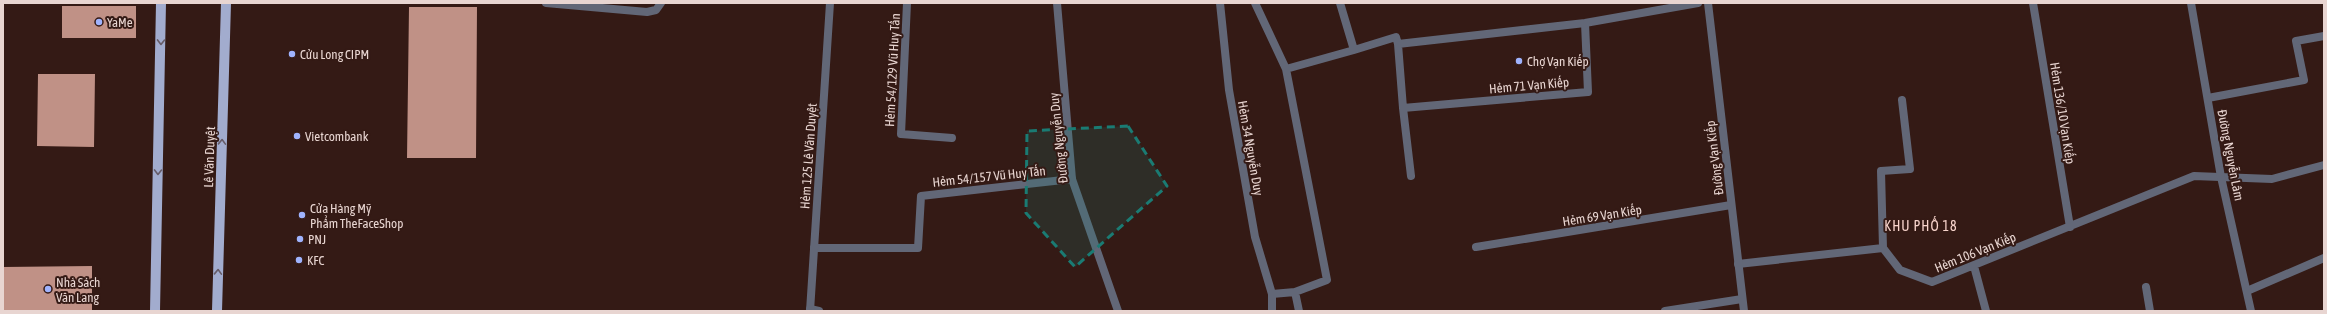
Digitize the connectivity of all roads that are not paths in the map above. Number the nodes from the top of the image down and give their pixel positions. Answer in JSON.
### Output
{"nodes":[{"id":1,"x":161,"y":3,"type":"edge"},
{"id":2,"x":226,"y":3,"type":"edge"},
{"id":3,"x":546,"y":3,"type":"edge"},
{"id":4,"x":661,"y":3,"type":"edge"},
{"id":5,"x":830,"y":3,"type":"edge"},
{"id":6,"x":907,"y":3,"type":"edge"},
{"id":7,"x":1057,"y":3,"type":"edge"},
{"id":8,"x":1220,"y":3,"type":"edge"},
{"id":9,"x":1255,"y":3,"type":"edge"},
{"id":10,"x":1340,"y":3,"type":"edge"},
{"id":11,"x":1698,"y":3,"type":"edge"},
{"id":12,"x":1708,"y":3,"type":"edge"},
{"id":13,"x":2033,"y":3,"type":"edge"},
{"id":14,"x":2192,"y":3,"type":"edge"},
{"id":15,"x":1585,"y":23,"type":"junction"},
{"id":16,"x":2324,"y":36,"type":"edge"},
{"id":17,"x":1398,"y":44,"type":"junction"},
{"id":18,"x":1354,"y":50,"type":"junction"},
{"id":19,"x":1286,"y":69,"type":"junction"},
{"id":20,"x":2208,"y":98,"type":"junction"},
{"id":21,"x":1902,"y":100,"type":"dead end"},
{"id":22,"x":1403,"y":108,"type":"junction"},
{"id":23,"x":952,"y":138,"type":"dead end"},
{"id":24,"x":2324,"y":165,"type":"edge"},
{"id":25,"x":1411,"y":176,"type":"dead end"},
{"id":26,"x":2222,"y":177,"type":"junction"},
{"id":27,"x":1072,"y":179,"type":"junction"},
{"id":28,"x":1731,"y":205,"type":"junction"},
{"id":29,"x":2070,"y":226,"type":"junction"},
{"id":30,"x":814,"y":248,"type":"junction"},
{"id":31,"x":1476,"y":248,"type":"dead end"},
{"id":32,"x":1883,"y":248,"type":"junction"},
{"id":33,"x":2324,"y":258,"type":"edge"},
{"id":34,"x":1738,"y":264,"type":"junction"},
{"id":35,"x":1974,"y":266,"type":"junction"},
{"id":36,"x":2146,"y":286,"type":"dead end"},
{"id":37,"x":2247,"y":291,"type":"junction"},
{"id":38,"x":1295,"y":292,"type":"junction"},
{"id":39,"x":1272,"y":294,"type":"junction"},
{"id":40,"x":1742,"y":299,"type":"junction"},
{"id":41,"x":810,"y":310,"type":"edge"},
{"id":42,"x":155,"y":311,"type":"edge"},
{"id":43,"x":217,"y":311,"type":"edge"},
{"id":44,"x":819,"y":311,"type":"edge"},
{"id":45,"x":1118,"y":311,"type":"edge"},
{"id":46,"x":1272,"y":311,"type":"edge"},
{"id":47,"x":1299,"y":311,"type":"edge"},
{"id":48,"x":1665,"y":311,"type":"edge"},
{"id":49,"x":1744,"y":311,"type":"edge"},
{"id":50,"x":1986,"y":311,"type":"edge"},
{"id":51,"x":2150,"y":311,"type":"edge"},
{"id":52,"x":2251,"y":311,"type":"edge"}],
"edges":[{"from":1,"to":42,"type":"main road","one_way":true},
{"from":43,"to":2,"type":"main road","name":"Lê Văn Duyệt","one_way":true},
{"from":3,"to":4,"type":"street"},
{"from":5,"to":30,"type":"street","name":"Hẻm 125 Lê Văn Duyệt"},
{"from":6,"to":23,"type":"street","name":"Hẻm 54/129 Vũ Huy Tấn"},
{"from":7,"to":27,"type":"street","name":"Đường Nguyễn Duy"},
{"from":8,"to":39,"type":"street","name":"Hẻm 34 Nguyễn Duy"},
{"from":9,"to":19,"type":"street"},
{"from":10,"to":18,"type":"street"},
{"from":11,"to":15,"type":"street"},
{"from":12,"to":28,"type":"street","name":"Đường Vạn Kiếp"},
{"from":13,"to":29,"type":"street","name":"Hẻm 136/10 Vạn Kiếp"},
{"from":14,"to":20,"type":"street","name":"Đường Nguyễn Lâm"},
{"from":15,"to":17,"type":"street"},
{"from":15,"to":22,"type":"street","name":"Hẻm 71 Vạn Kiếp"},
{"from":16,"to":20,"type":"street"},
{"from":17,"to":18,"type":"street"},
{"from":17,"to":22,"type":"street"},
{"from":18,"to":19,"type":"street"},
{"from":19,"to":38,"type":"street"},
{"from":20,"to":26,"type":"street","name":"Đường Nguyễn Lâm"},
{"from":21,"to":32,"type":"street"},
{"from":22,"to":25,"type":"street"},
{"from":24,"to":26,"type":"street","name":"Hẻm 106 Vạn Kiếp"},
{"from":26,"to":29,"type":"street","name":"Hẻm 106 Vạn Kiếp"},
{"from":26,"to":37,"type":"street","name":"Đường Nguyễn Lâm"},
{"from":27,"to":30,"type":"street","name":"Hẻm 54/157 Vũ Huy Tấn"},
{"from":27,"to":45,"type":"street","name":"Đường Nguyễn Duy"},
{"from":28,"to":31,"type":"street","name":"Hẻm 69 Vạn Kiếp"},
{"from":28,"to":34,"type":"street","name":"Đường Vạn Kiếp"},
{"from":29,"to":35,"type":"street","name":"Hẻm 106 Vạn Kiếp"},
{"from":30,"to":41,"type":"street","name":"Hẻm 125 Lê Văn Duyệt"},
{"from":32,"to":34,"type":"street"},
{"from":32,"to":35,"type":"street","name":"Hẻm 106 Vạn Kiếp"},
{"from":33,"to":37,"type":"street"},
{"from":34,"to":40,"type":"street","name":"Đường Vạn Kiếp"},
{"from":35,"to":50,"type":"street"},
{"from":36,"to":51,"type":"street"},
{"from":37,"to":52,"type":"street","name":"Đường Nguyễn Lâm"},
{"from":38,"to":39,"type":"street"},
{"from":38,"to":47,"type":"street"},
{"from":39,"to":46,"type":"street","name":"Hẻm 34 Nguyễn Duy"},
{"from":40,"to":48,"type":"street"},
{"from":40,"to":49,"type":"street","name":"Đường Vạn Kiếp"},
{"from":41,"to":44,"type":"street"}]}
